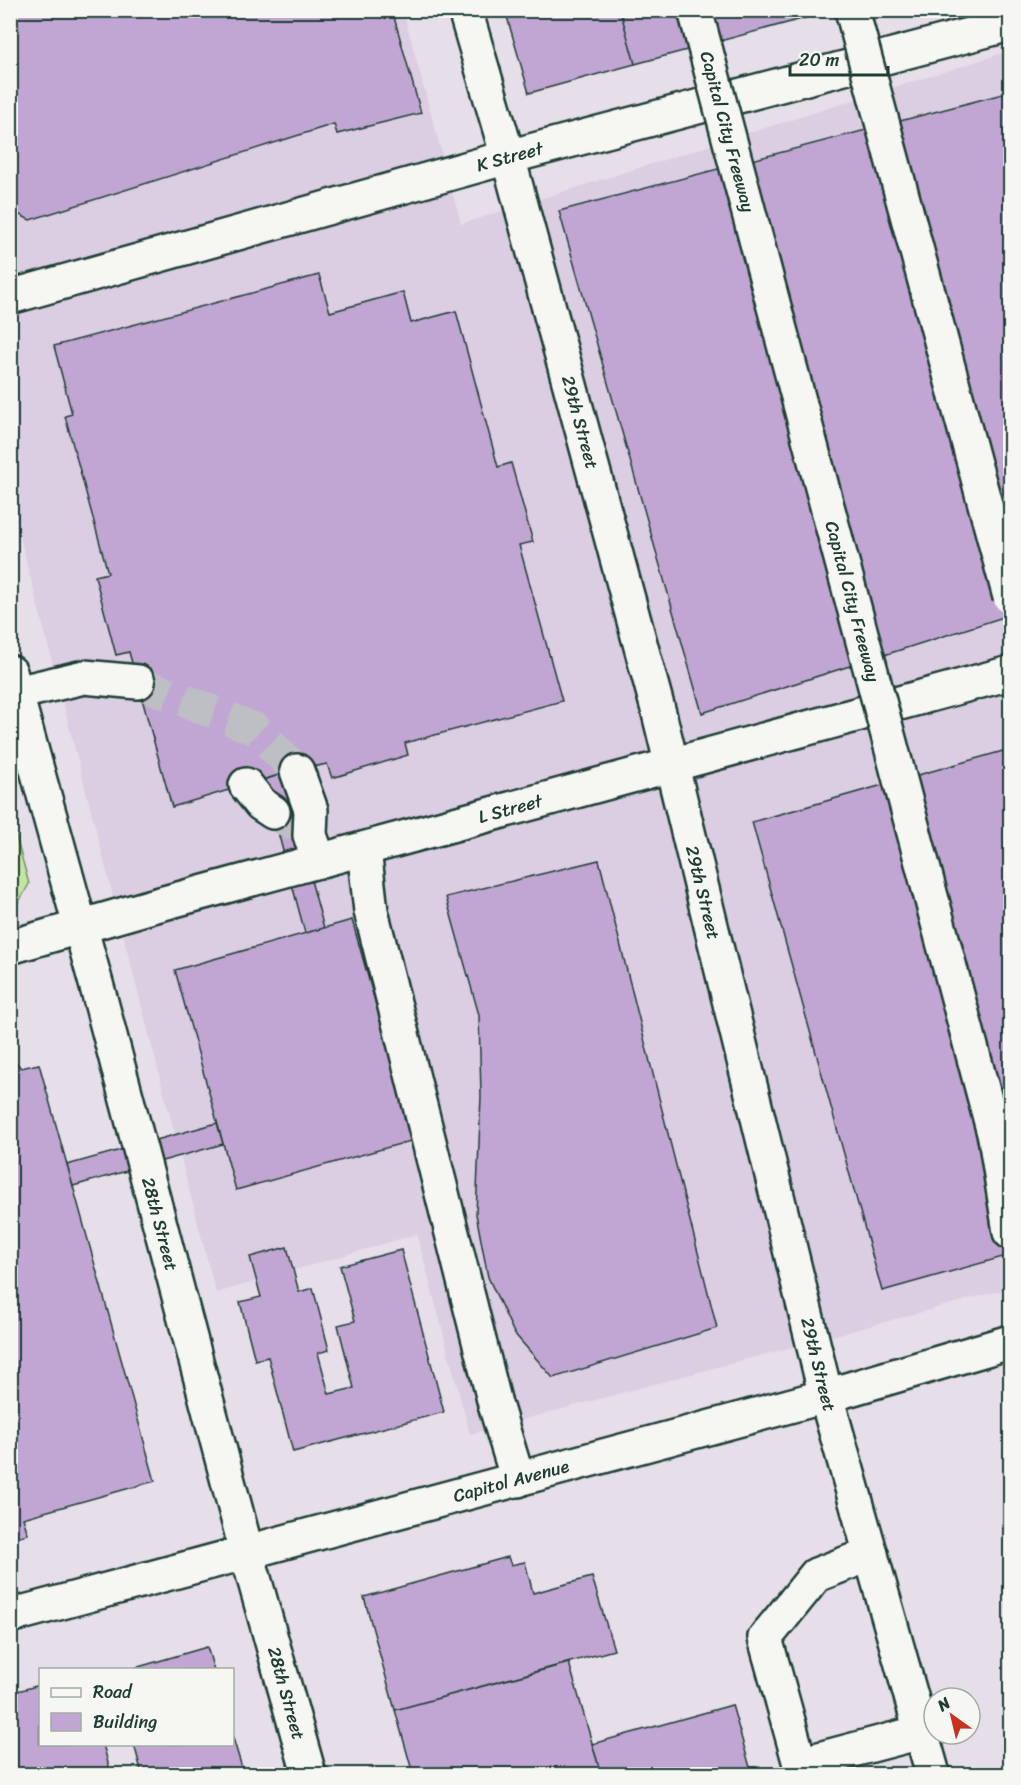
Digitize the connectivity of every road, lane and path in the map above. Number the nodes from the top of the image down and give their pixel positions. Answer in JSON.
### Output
{"nodes":[{"id":1,"x":465,"y":10,"type":"edge"},
{"id":2,"x":695,"y":10,"type":"edge"},
{"id":3,"x":852,"y":10,"type":"edge"},
{"id":4,"x":1011,"y":24,"type":"edge"},
{"id":5,"x":508,"y":157,"type":"junction"},
{"id":6,"x":10,"y":297,"type":"edge"},
{"id":7,"x":1011,"y":597,"type":"edge"},
{"id":8,"x":1011,"y":673,"type":"edge"},
{"id":9,"x":13,"y":682,"type":"edge"},
{"id":10,"x":138,"y":682,"type":"tunnel mouth"},
{"id":11,"x":671,"y":765,"type":"junction"},
{"id":12,"x":297,"y":771,"type":"tunnel mouth"},
{"id":13,"x":246,"y":785,"type":"dead end"},
{"id":14,"x":300,"y":834,"type":"junction"},
{"id":15,"x":364,"y":849,"type":"junction"},
{"id":16,"x":10,"y":886,"type":"edge"},
{"id":17,"x":16,"y":893,"type":"dead end"},
{"id":18,"x":80,"y":926,"type":"junction"},
{"id":19,"x":10,"y":947,"type":"edge"},
{"id":20,"x":996,"y":1137,"type":"junction"},
{"id":21,"x":1011,"y":1192,"type":"edge"},
{"id":22,"x":1011,"y":1232,"type":"edge"},
{"id":23,"x":1011,"y":1342,"type":"edge"},
{"id":24,"x":826,"y":1396,"type":"junction"},
{"id":25,"x":518,"y":1480,"type":"junction"},
{"id":26,"x":247,"y":1553,"type":"junction"},
{"id":27,"x":872,"y":1554,"type":"junction"},
{"id":28,"x":10,"y":1616,"type":"edge"},
{"id":29,"x":921,"y":1732,"type":"junction"},
{"id":30,"x":801,"y":1769,"type":"edge"},
{"id":31,"x":309,"y":1774,"type":"edge"},
{"id":32,"x":933,"y":1774,"type":"edge"}],
"edges":[{"from":1,"to":5,"type":"main road","name":"29th Street"},
{"from":2,"to":20,"type":"main road","name":"Capital City Freeway","bridge":true},
{"from":3,"to":7,"type":"main road","bridge":true},
{"from":4,"to":5,"type":"main road","name":"K Street"},
{"from":5,"to":6,"type":"main road","name":"K Street"},
{"from":5,"to":11,"type":"main road","name":"29th Street"},
{"from":8,"to":11,"type":"main road","name":"L Street"},
{"from":9,"to":10,"type":"main road"},
{"from":9,"to":18,"type":"main road","name":"28th Street"},
{"from":11,"to":15,"type":"main road","name":"L Street"},
{"from":11,"to":24,"type":"main road","name":"29th Street"},
{"from":12,"to":14,"type":"main road"},
{"from":13,"to":14,"type":"main road"},
{"from":14,"to":15,"type":"main road","name":"L Street"},
{"from":14,"to":18,"type":"main road","name":"L Street"},
{"from":15,"to":25,"type":"main road"},
{"from":16,"to":17,"type":"path"},
{"from":18,"to":19,"type":"main road","name":"L Street"},
{"from":18,"to":26,"type":"main road","name":"28th Street"},
{"from":20,"to":21,"type":"main road","name":"Capital City Freeway"},
{"from":20,"to":22,"type":"main road"},
{"from":23,"to":24,"type":"main road","name":"Capitol Avenue"},
{"from":24,"to":25,"type":"main road","name":"Capitol Avenue"},
{"from":24,"to":27,"type":"main road","name":"29th Street"},
{"from":25,"to":26,"type":"main road","name":"Capitol Avenue"},
{"from":26,"to":28,"type":"main road","name":"Capitol Avenue"},
{"from":26,"to":31,"type":"main road","name":"28th Street"},
{"from":27,"to":29,"type":"main road","name":"29th Street"},
{"from":27,"to":30,"type":"main road"},
{"from":29,"to":30,"type":"main road"},
{"from":29,"to":32,"type":"main road","name":"29th Street"}]}
